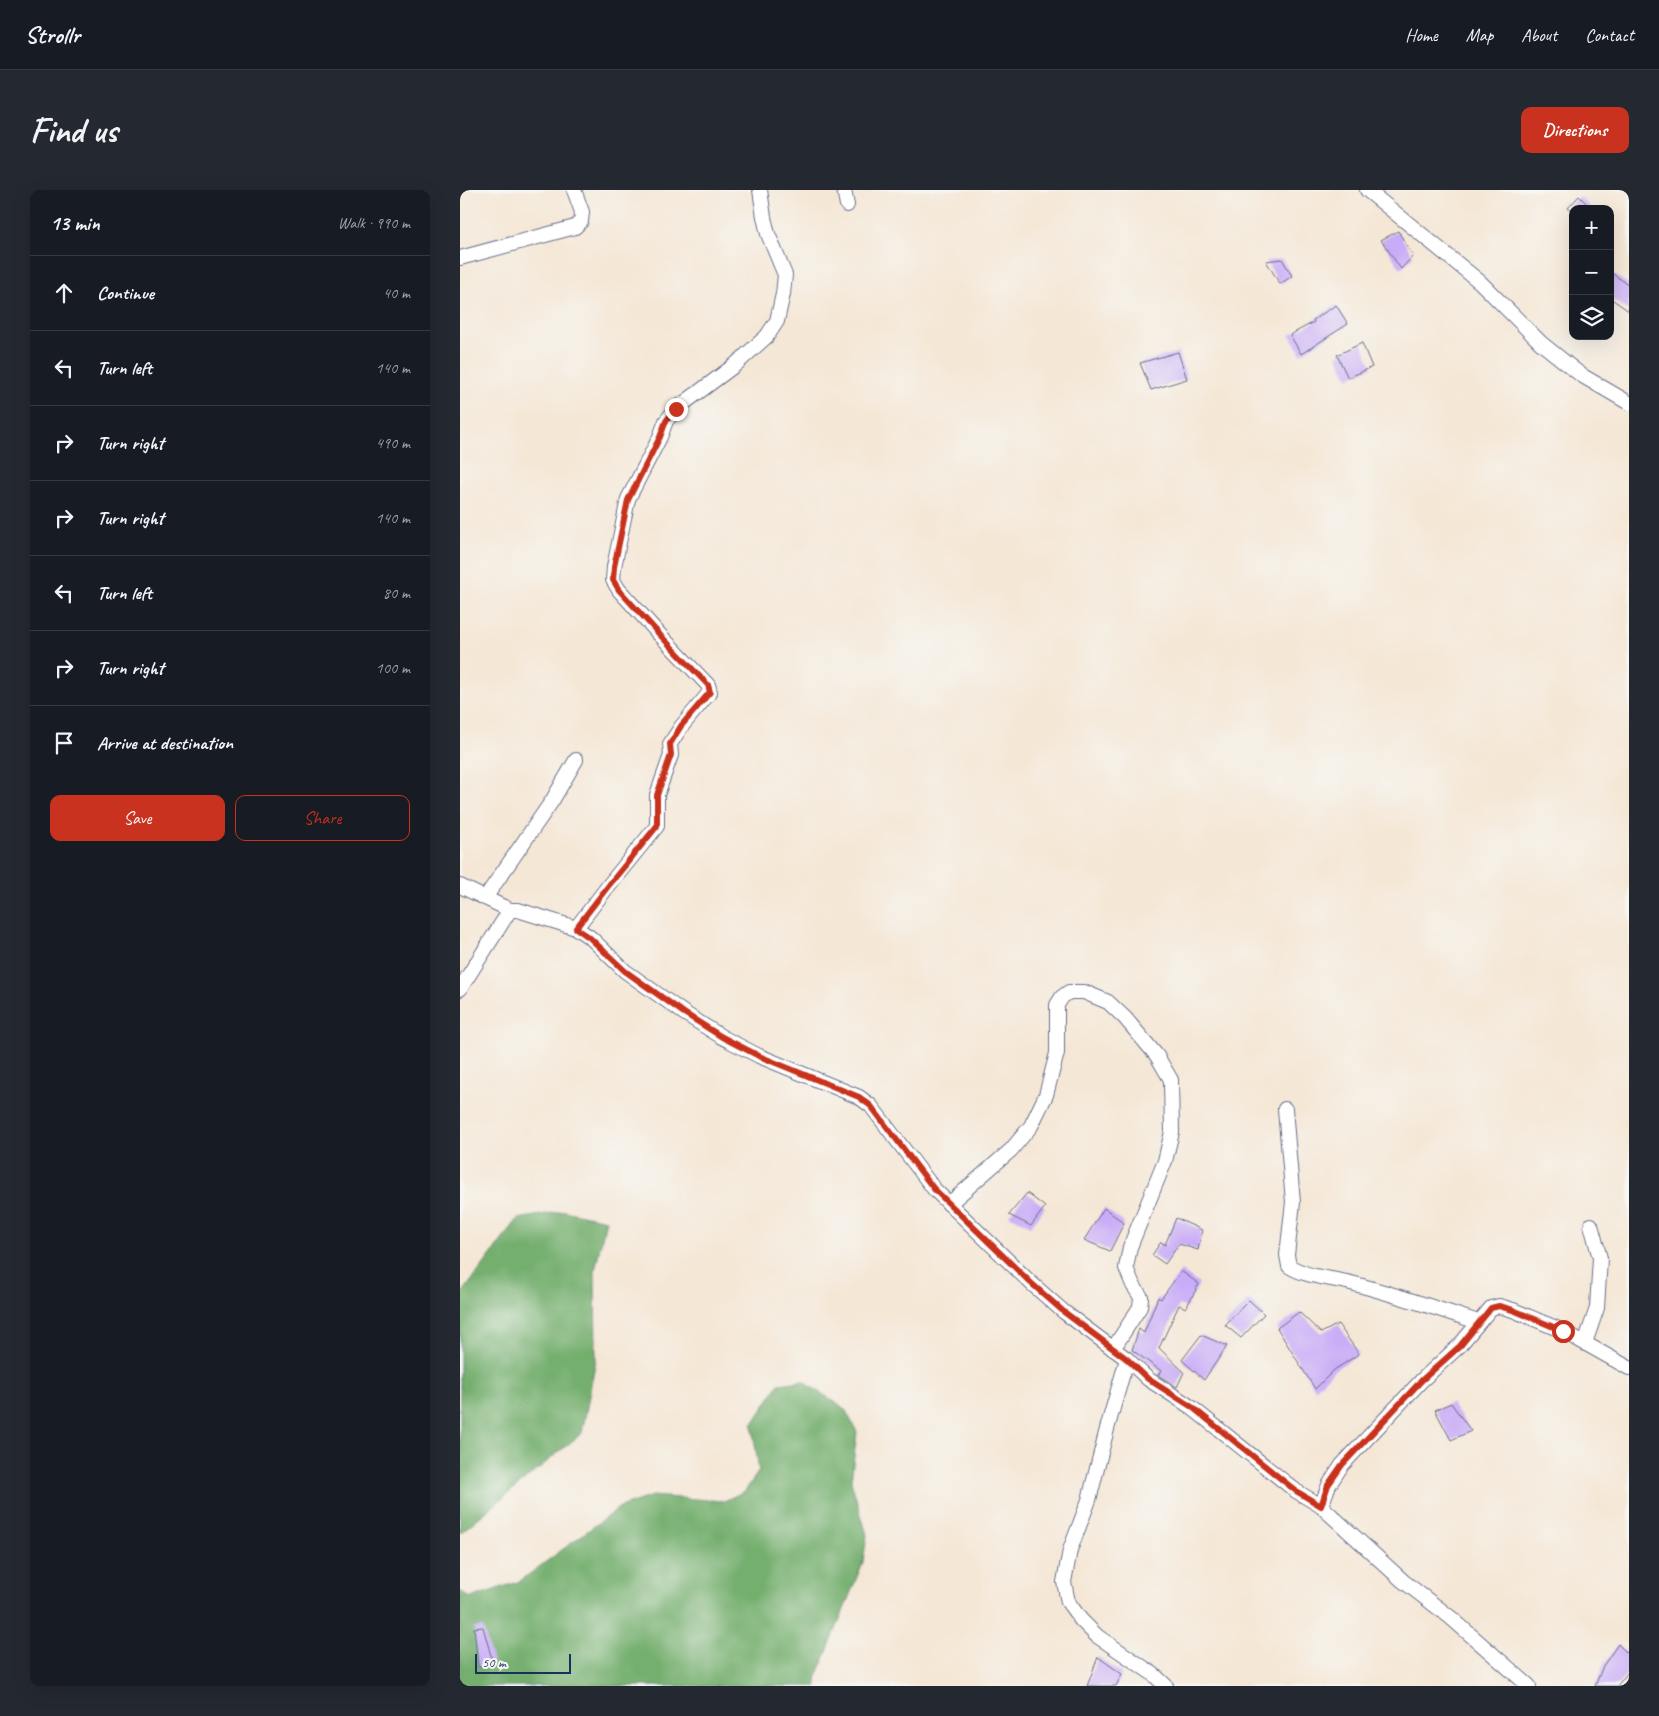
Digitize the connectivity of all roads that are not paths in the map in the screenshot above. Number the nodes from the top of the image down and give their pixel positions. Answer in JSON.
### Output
{"nodes":[{"id":1,"x":574,"y":190,"type":"edge"},
{"id":2,"x":760,"y":190,"type":"edge"},
{"id":3,"x":844,"y":190,"type":"edge"},
{"id":4,"x":1367,"y":190,"type":"edge"},
{"id":5,"x":847,"y":205,"type":"dead end"},
{"id":6,"x":460,"y":258,"type":"edge"},
{"id":7,"x":1629,"y":403,"type":"edge"},
{"id":8,"x":576,"y":760,"type":"dead end"},
{"id":9,"x":460,"y":886,"type":"edge"},
{"id":10,"x":485,"y":898,"type":"junction"},
{"id":11,"x":510,"y":910,"type":"junction"},
{"id":12,"x":576,"y":928,"type":"junction"},
{"id":13,"x":460,"y":989,"type":"edge"},
{"id":14,"x":1285,"y":1109,"type":"dead end"},
{"id":15,"x":949,"y":1204,"type":"junction"},
{"id":16,"x":1591,"y":1225,"type":"dead end"},
{"id":17,"x":1478,"y":1322,"type":"junction"},
{"id":18,"x":1585,"y":1343,"type":"junction"},
{"id":19,"x":1113,"y":1349,"type":"junction"},
{"id":20,"x":1127,"y":1359,"type":"junction"},
{"id":21,"x":1629,"y":1368,"type":"edge"},
{"id":22,"x":1321,"y":1506,"type":"junction"},
{"id":23,"x":1166,"y":1686,"type":"edge"},
{"id":24,"x":1529,"y":1686,"type":"edge"}],
"edges":[{"from":1,"to":6,"type":"street"},
{"from":2,"to":12,"type":"street"},
{"from":3,"to":5,"type":"street"},
{"from":4,"to":7,"type":"street"},
{"from":8,"to":10,"type":"street"},
{"from":9,"to":10,"type":"street"},
{"from":10,"to":11,"type":"street"},
{"from":11,"to":12,"type":"street"},
{"from":11,"to":13,"type":"street"},
{"from":12,"to":15,"type":"street"},
{"from":14,"to":17,"type":"street"},
{"from":15,"to":19,"type":"street"},
{"from":15,"to":19,"type":"street"},
{"from":16,"to":18,"type":"street"},
{"from":17,"to":18,"type":"street"},
{"from":17,"to":22,"type":"street"},
{"from":18,"to":21,"type":"street"},
{"from":19,"to":20,"type":"street"},
{"from":20,"to":22,"type":"street"},
{"from":20,"to":23,"type":"street"},
{"from":22,"to":24,"type":"street"}]}
